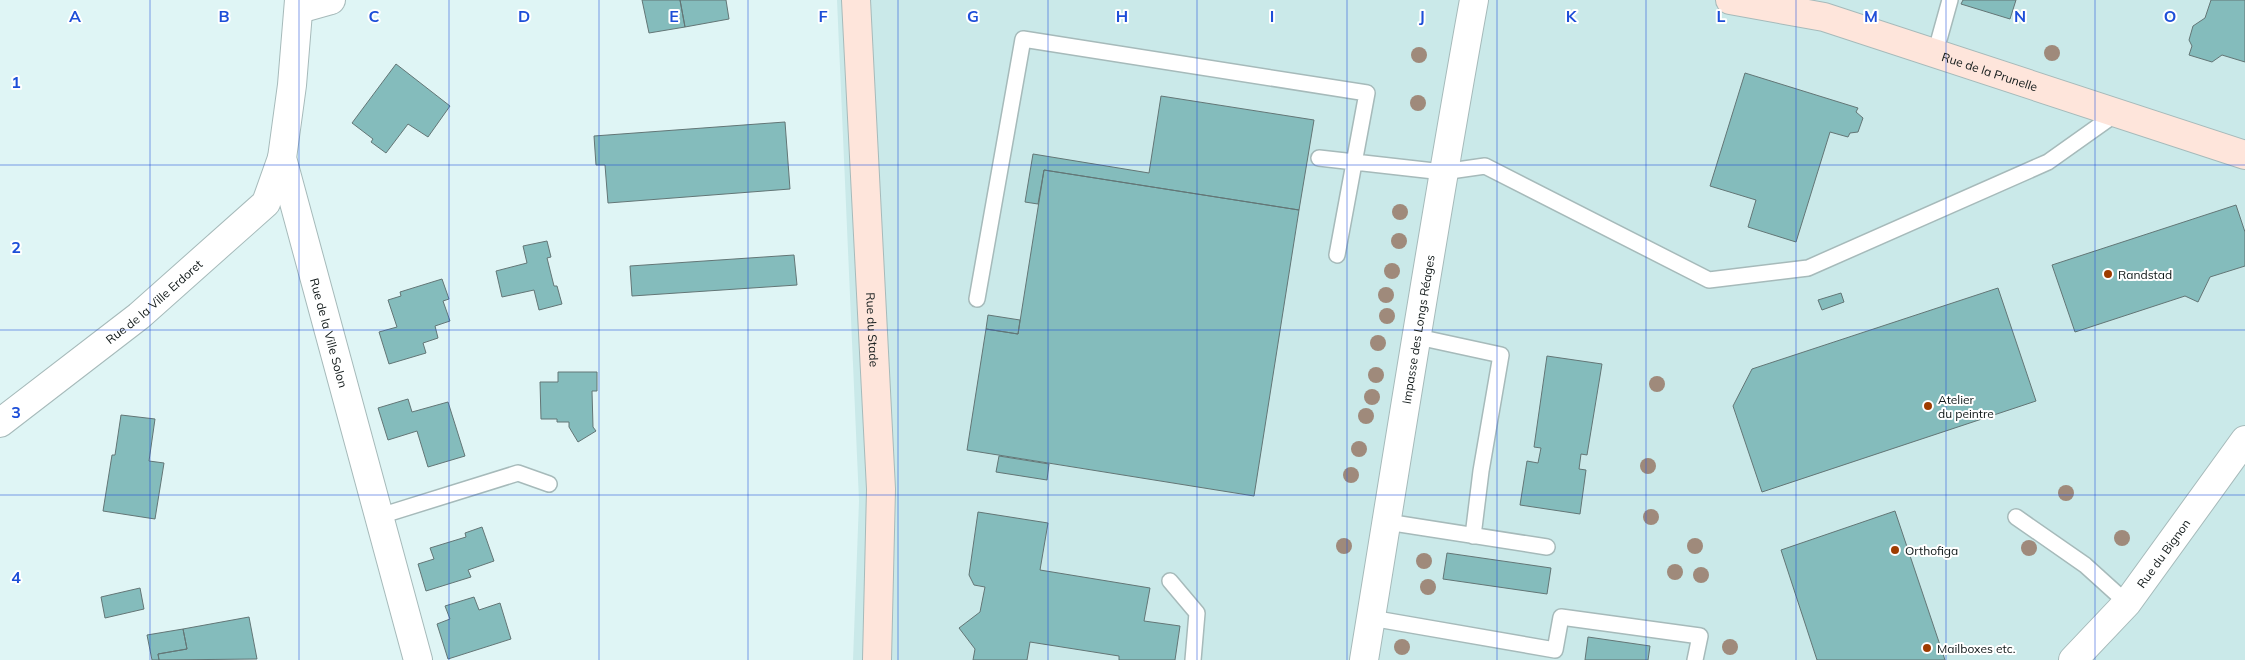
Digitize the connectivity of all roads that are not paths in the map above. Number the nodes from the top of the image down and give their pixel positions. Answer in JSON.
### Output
{"nodes":[{"id":1,"x":330,"y":0,"type":"edge"},
{"id":2,"x":856,"y":0,"type":"edge"},
{"id":3,"x":1474,"y":0,"type":"edge"},
{"id":4,"x":1730,"y":0,"type":"edge"},
{"id":5,"x":1950,"y":0,"type":"edge"},
{"id":6,"x":299,"y":5,"type":"edge"},
{"id":7,"x":1935,"y":54,"type":"junction"},
{"id":8,"x":2117,"y":113,"type":"junction"},
{"id":9,"x":2245,"y":155,"type":"edge"},
{"id":10,"x":282,"y":158,"type":"junction"},
{"id":11,"x":1319,"y":158,"type":"dead end"},
{"id":12,"x":1354,"y":162,"type":"junction"},
{"id":13,"x":1443,"y":172,"type":"junction"},
{"id":14,"x":1337,"y":255,"type":"dead end"},
{"id":15,"x":977,"y":299,"type":"dead end"},
{"id":16,"x":1418,"y":337,"type":"junction"},
{"id":17,"x":0,"y":423,"type":"edge"},
{"id":18,"x":2245,"y":440,"type":"edge"},
{"id":19,"x":549,"y":484,"type":"dead end"},
{"id":20,"x":380,"y":516,"type":"junction"},
{"id":21,"x":2016,"y":517,"type":"dead end"},
{"id":22,"x":1387,"y":522,"type":"junction"},
{"id":23,"x":1473,"y":536,"type":"junction"},
{"id":24,"x":1547,"y":547,"type":"dead end"},
{"id":25,"x":1170,"y":581,"type":"dead end"},
{"id":26,"x":2127,"y":602,"type":"junction"},
{"id":27,"x":1370,"y":618,"type":"junction"},
{"id":28,"x":418,"y":660,"type":"edge"},
{"id":29,"x":877,"y":660,"type":"edge"},
{"id":30,"x":1193,"y":660,"type":"edge"},
{"id":31,"x":1364,"y":660,"type":"edge"},
{"id":32,"x":1695,"y":660,"type":"edge"},
{"id":33,"x":2073,"y":660,"type":"edge"}],
"edges":[{"from":1,"to":6,"type":"street"},
{"from":2,"to":29,"type":"main road","name":"Rue du Stade"},
{"from":3,"to":13,"type":"street","name":"Impasse des Longs Réages"},
{"from":4,"to":7,"type":"main road","name":"Rue de la Prunelle"},
{"from":5,"to":7,"type":"lane"},
{"from":6,"to":10,"type":"street","name":"Rue de la Ville Solon"},
{"from":7,"to":8,"type":"main road","name":"Rue de la Prunelle"},
{"from":8,"to":9,"type":"main road","name":"Rue de la Prunelle"},
{"from":8,"to":13,"type":"lane"},
{"from":10,"to":17,"type":"street","name":"Rue de la Ville Erdoret"},
{"from":10,"to":20,"type":"street","name":"Rue de la Ville Solon"},
{"from":11,"to":12,"type":"lane"},
{"from":12,"to":13,"type":"lane"},
{"from":12,"to":14,"type":"lane"},
{"from":12,"to":15,"type":"lane"},
{"from":13,"to":16,"type":"street","name":"Impasse des Longs Réages"},
{"from":16,"to":22,"type":"street","name":"Impasse des Longs Réages"},
{"from":16,"to":23,"type":"lane"},
{"from":18,"to":26,"type":"street","name":"Rue du Bignon"},
{"from":19,"to":20,"type":"lane"},
{"from":20,"to":28,"type":"street","name":"Rue de la Ville Solon"},
{"from":21,"to":26,"type":"lane"},
{"from":22,"to":23,"type":"lane"},
{"from":22,"to":27,"type":"street","name":"Impasse des Longs Réages"},
{"from":23,"to":24,"type":"lane"},
{"from":25,"to":30,"type":"lane"},
{"from":26,"to":33,"type":"street","name":"Rue du Bignon"},
{"from":27,"to":31,"type":"street","name":"Impasse des Longs Réages"},
{"from":27,"to":32,"type":"lane"}]}
